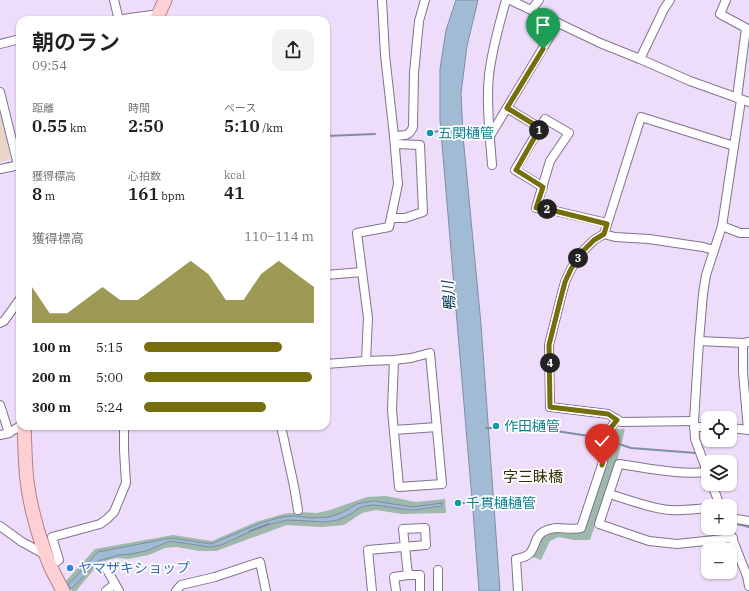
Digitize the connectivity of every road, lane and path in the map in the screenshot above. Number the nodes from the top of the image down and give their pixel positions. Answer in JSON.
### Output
{"nodes":[{"id":1,"x":114,"y":0,"type":"edge"},
{"id":2,"x":165,"y":0,"type":"edge"},
{"id":3,"x":382,"y":0,"type":"edge"},
{"id":4,"x":425,"y":0,"type":"edge"},
{"id":5,"x":506,"y":0,"type":"edge"},
{"id":6,"x":510,"y":0,"type":"edge"},
{"id":7,"x":539,"y":0,"type":"edge"},
{"id":8,"x":670,"y":0,"type":"edge"},
{"id":9,"x":726,"y":0,"type":"edge"},
{"id":10,"x":531,"y":10,"type":"junction"},
{"id":11,"x":116,"y":16,"type":"edge"},
{"id":12,"x":140,"y":16,"type":"edge"},
{"id":13,"x":154,"y":16,"type":"edge"},
{"id":14,"x":158,"y":16,"type":"edge"},
{"id":15,"x":558,"y":23,"type":"junction"},
{"id":16,"x":16,"y":40,"type":"edge"},
{"id":17,"x":0,"y":44,"type":"edge"},
{"id":18,"x":640,"y":59,"type":"junction"},
{"id":19,"x":0,"y":92,"type":"edge"},
{"id":20,"x":742,"y":100,"type":"edge"},
{"id":21,"x":507,"y":108,"type":"junction"},
{"id":22,"x":540,"y":128,"type":"junction"},
{"id":23,"x":490,"y":136,"type":"junction"},
{"id":24,"x":395,"y":140,"type":"junction"},
{"id":25,"x":734,"y":146,"type":"junction"},
{"id":26,"x":16,"y":148,"type":"edge"},
{"id":27,"x":492,"y":165,"type":"dead end"},
{"id":28,"x":16,"y":166,"type":"edge"},
{"id":29,"x":0,"y":170,"type":"edge"},
{"id":30,"x":543,"y":187,"type":"junction"},
{"id":31,"x":391,"y":218,"type":"junction"},
{"id":32,"x":607,"y":224,"type":"junction"},
{"id":33,"x":722,"y":226,"type":"junction"},
{"id":34,"x":749,"y":233,"type":"edge"},
{"id":35,"x":604,"y":234,"type":"junction"},
{"id":36,"x":714,"y":250,"type":"junction"},
{"id":37,"x":362,"y":272,"type":"junction"},
{"id":38,"x":330,"y":275,"type":"edge"},
{"id":39,"x":16,"y":303,"type":"edge"},
{"id":40,"x":1,"y":321,"type":"edge"},
{"id":41,"x":698,"y":341,"type":"junction"},
{"id":42,"x":746,"y":342,"type":"edge"},
{"id":43,"x":366,"y":360,"type":"junction"},
{"id":44,"x":394,"y":360,"type":"junction"},
{"id":45,"x":330,"y":364,"type":"edge"},
{"id":46,"x":0,"y":405,"type":"edge"},
{"id":47,"x":617,"y":420,"type":"junction"},
{"id":48,"x":694,"y":424,"type":"junction"},
{"id":49,"x":701,"y":426,"type":"edge"},
{"id":50,"x":437,"y":427,"type":"junction"},
{"id":51,"x":16,"y":429,"type":"edge"},
{"id":52,"x":737,"y":429,"type":"edge"},
{"id":53,"x":24,"y":430,"type":"edge"},
{"id":54,"x":124,"y":430,"type":"edge"},
{"id":55,"x":282,"y":430,"type":"edge"},
{"id":56,"x":394,"y":430,"type":"junction"},
{"id":57,"x":748,"y":430,"type":"edge"},
{"id":58,"x":9,"y":433,"type":"junction"},
{"id":59,"x":0,"y":435,"type":"edge"},
{"id":60,"x":701,"y":456,"type":"edge"},
{"id":61,"x":701,"y":474,"type":"edge"},
{"id":62,"x":609,"y":494,"type":"junction"},
{"id":63,"x":701,"y":508,"type":"edge"},
{"id":64,"x":298,"y":510,"type":"dead end"},
{"id":65,"x":737,"y":519,"type":"edge"},
{"id":66,"x":749,"y":521,"type":"edge"},
{"id":67,"x":0,"y":526,"type":"edge"},
{"id":68,"x":732,"y":535,"type":"edge"},
{"id":69,"x":733,"y":538,"type":"junction"},
{"id":70,"x":48,"y":560,"type":"junction"},
{"id":71,"x":106,"y":568,"type":"dead end"},
{"id":72,"x":438,"y":570,"type":"dead end"},
{"id":73,"x":408,"y":575,"type":"junction"},
{"id":74,"x":749,"y":586,"type":"edge"},
{"id":75,"x":61,"y":588,"type":"edge"},
{"id":76,"x":117,"y":588,"type":"edge"},
{"id":77,"x":106,"y":591,"type":"edge"},
{"id":78,"x":176,"y":591,"type":"edge"},
{"id":79,"x":266,"y":591,"type":"edge"},
{"id":80,"x":372,"y":591,"type":"edge"},
{"id":81,"x":396,"y":591,"type":"edge"},
{"id":82,"x":420,"y":591,"type":"edge"},
{"id":83,"x":438,"y":591,"type":"edge"},
{"id":84,"x":518,"y":591,"type":"edge"}],
"edges":[{"from":1,"to":11,"type":"street"},
{"from":2,"to":14,"type":"main road"},
{"from":3,"to":24,"type":"street"},
{"from":4,"to":24,"type":"street"},
{"from":5,"to":23,"type":"street"},
{"from":6,"to":10,"type":"street"},
{"from":7,"to":10,"type":"street"},
{"from":8,"to":18,"type":"street"},
{"from":9,"to":20,"type":"street"},
{"from":10,"to":15,"type":"street"},
{"from":12,"to":13,"type":"street"},
{"from":15,"to":18,"type":"street"},
{"from":15,"to":21,"type":"street"},
{"from":16,"to":17,"type":"street"},
{"from":18,"to":20,"type":"street"},
{"from":19,"to":26,"type":"street"},
{"from":20,"to":25,"type":"street"},
{"from":21,"to":22,"type":"street"},
{"from":21,"to":23,"type":"street"},
{"from":22,"to":30,"type":"street"},
{"from":22,"to":30,"type":"street"},
{"from":23,"to":27,"type":"street"},
{"from":24,"to":31,"type":"street"},
{"from":24,"to":31,"type":"street"},
{"from":25,"to":32,"type":"street"},
{"from":25,"to":33,"type":"street"},
{"from":28,"to":29,"type":"street"},
{"from":30,"to":32,"type":"street"},
{"from":31,"to":37,"type":"street"},
{"from":32,"to":35,"type":"street"},
{"from":33,"to":34,"type":"street"},
{"from":33,"to":36,"type":"street"},
{"from":35,"to":36,"type":"street"},
{"from":35,"to":47,"type":"street"},
{"from":36,"to":41,"type":"street"},
{"from":37,"to":38,"type":"street"},
{"from":37,"to":43,"type":"street"},
{"from":39,"to":40,"type":"street"},
{"from":41,"to":42,"type":"street"},
{"from":41,"to":48,"type":"street"},
{"from":42,"to":57,"type":"street"},
{"from":43,"to":44,"type":"street"},
{"from":43,"to":45,"type":"street"},
{"from":44,"to":50,"type":"street"},
{"from":44,"to":56,"type":"street"},
{"from":46,"to":58,"type":"street"},
{"from":47,"to":48,"type":"street"},
{"from":47,"to":84,"type":"street"},
{"from":48,"to":49,"type":"street"},
{"from":48,"to":60,"type":"street"},
{"from":50,"to":56,"type":"street"},
{"from":50,"to":56,"type":"street"},
{"from":51,"to":58,"type":"street"},
{"from":52,"to":57,"type":"street"},
{"from":53,"to":70,"type":"main road"},
{"from":54,"to":70,"type":"street"},
{"from":55,"to":64,"type":"street"},
{"from":58,"to":59,"type":"street"},
{"from":61,"to":62,"type":"street"},
{"from":62,"to":63,"type":"street"},
{"from":62,"to":69,"type":"street"},
{"from":65,"to":66,"type":"street"},
{"from":67,"to":70,"type":"street"},
{"from":68,"to":69,"type":"street"},
{"from":69,"to":74,"type":"street"},
{"from":70,"to":75,"type":"main road"},
{"from":71,"to":76,"type":"street"},
{"from":72,"to":83,"type":"street"},
{"from":73,"to":80,"type":"street"},
{"from":73,"to":81,"type":"street"},
{"from":73,"to":82,"type":"street"},
{"from":76,"to":77,"type":"street"},
{"from":78,"to":79,"type":"street"}]}
